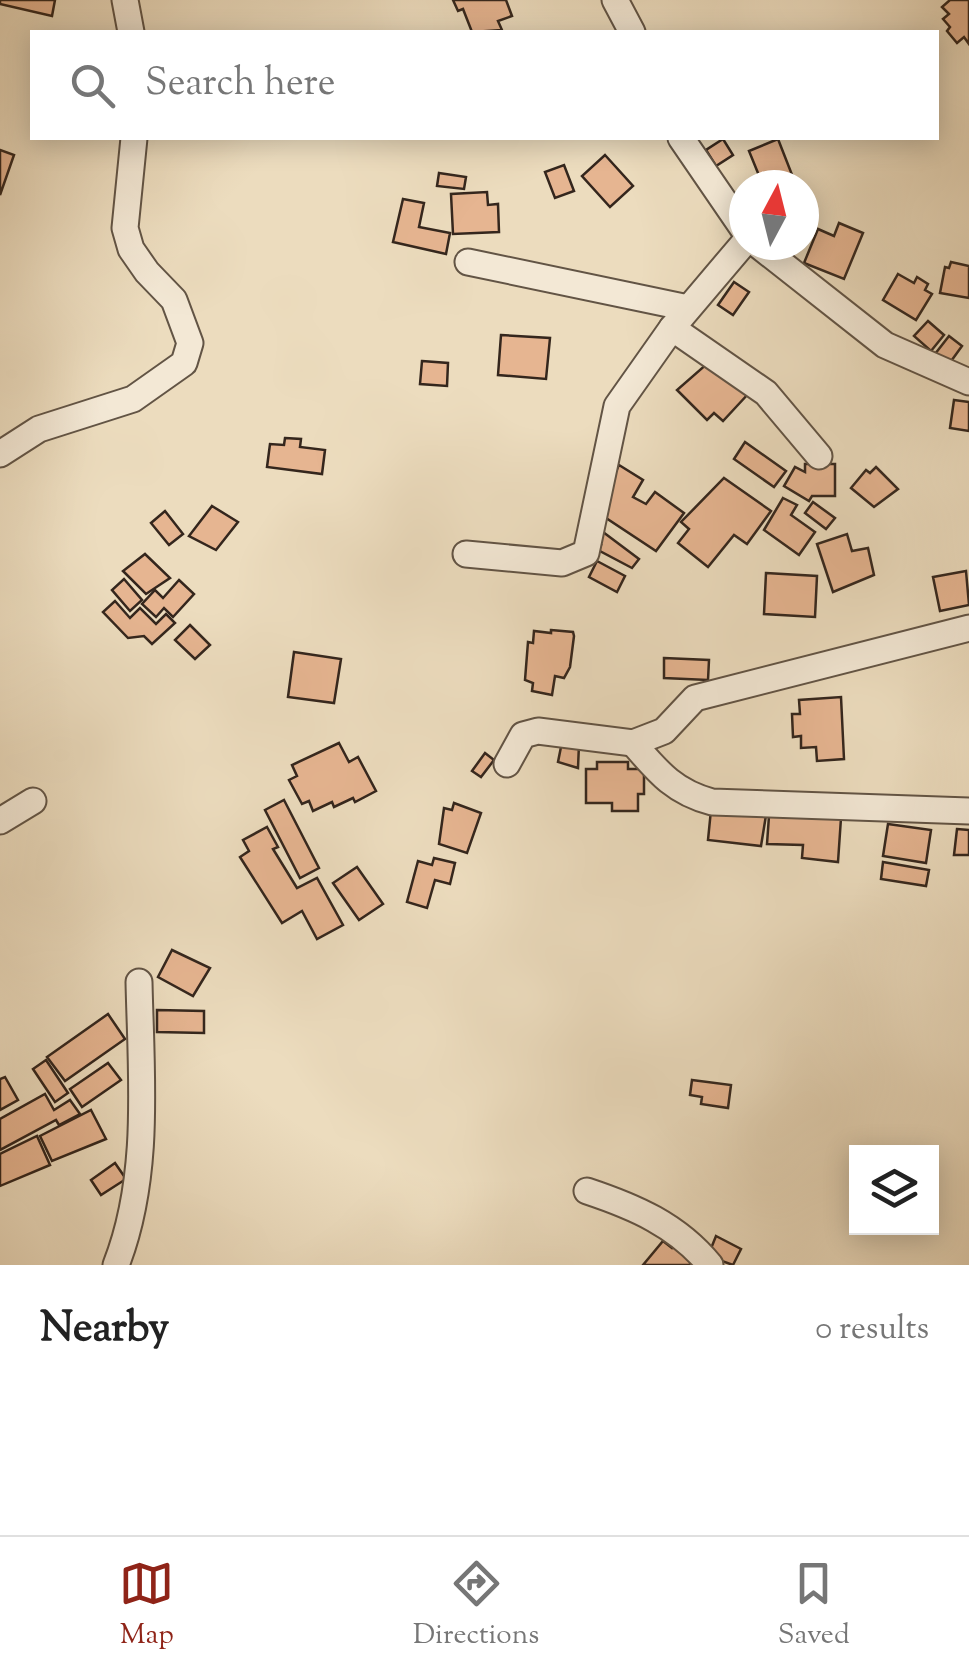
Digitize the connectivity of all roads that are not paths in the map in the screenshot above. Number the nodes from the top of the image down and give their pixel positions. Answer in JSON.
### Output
{"nodes":[{"id":1,"x":124,"y":0,"type":"edge"},
{"id":2,"x":615,"y":0,"type":"edge"},
{"id":3,"x":132,"y":30,"type":"edge"},
{"id":4,"x":631,"y":30,"type":"edge"},
{"id":5,"x":134,"y":140,"type":"edge"},
{"id":6,"x":681,"y":140,"type":"edge"},
{"id":7,"x":729,"y":208,"type":"edge"},
{"id":8,"x":729,"y":260,"type":"edge"},
{"id":9,"x":777,"y":260,"type":"edge"},
{"id":10,"x":468,"y":262,"type":"dead end"},
{"id":11,"x":680,"y":318,"type":"junction"},
{"id":12,"x":969,"y":382,"type":"edge"},
{"id":13,"x":0,"y":454,"type":"edge"},
{"id":14,"x":819,"y":456,"type":"dead end"},
{"id":15,"x":466,"y":554,"type":"dead end"},
{"id":16,"x":969,"y":628,"type":"edge"},
{"id":17,"x":633,"y":742,"type":"junction"},
{"id":18,"x":507,"y":764,"type":"dead end"},
{"id":19,"x":33,"y":801,"type":"dead end"},
{"id":20,"x":969,"y":811,"type":"edge"},
{"id":21,"x":0,"y":821,"type":"edge"},
{"id":22,"x":139,"y":982,"type":"dead end"},
{"id":23,"x":587,"y":1191,"type":"dead end"},
{"id":24,"x":116,"y":1265,"type":"edge"},
{"id":25,"x":710,"y":1265,"type":"edge"}],
"edges":[{"from":1,"to":3,"type":"street"},
{"from":2,"to":4,"type":"street"},
{"from":5,"to":13,"type":"street"},
{"from":6,"to":7,"type":"street"},
{"from":8,"to":11,"type":"street"},
{"from":9,"to":12,"type":"street"},
{"from":10,"to":11,"type":"street"},
{"from":11,"to":14,"type":"street"},
{"from":11,"to":15,"type":"street"},
{"from":16,"to":17,"type":"street"},
{"from":17,"to":18,"type":"street"},
{"from":17,"to":20,"type":"street"},
{"from":19,"to":21,"type":"street"},
{"from":22,"to":24,"type":"street"},
{"from":23,"to":25,"type":"street"}]}
